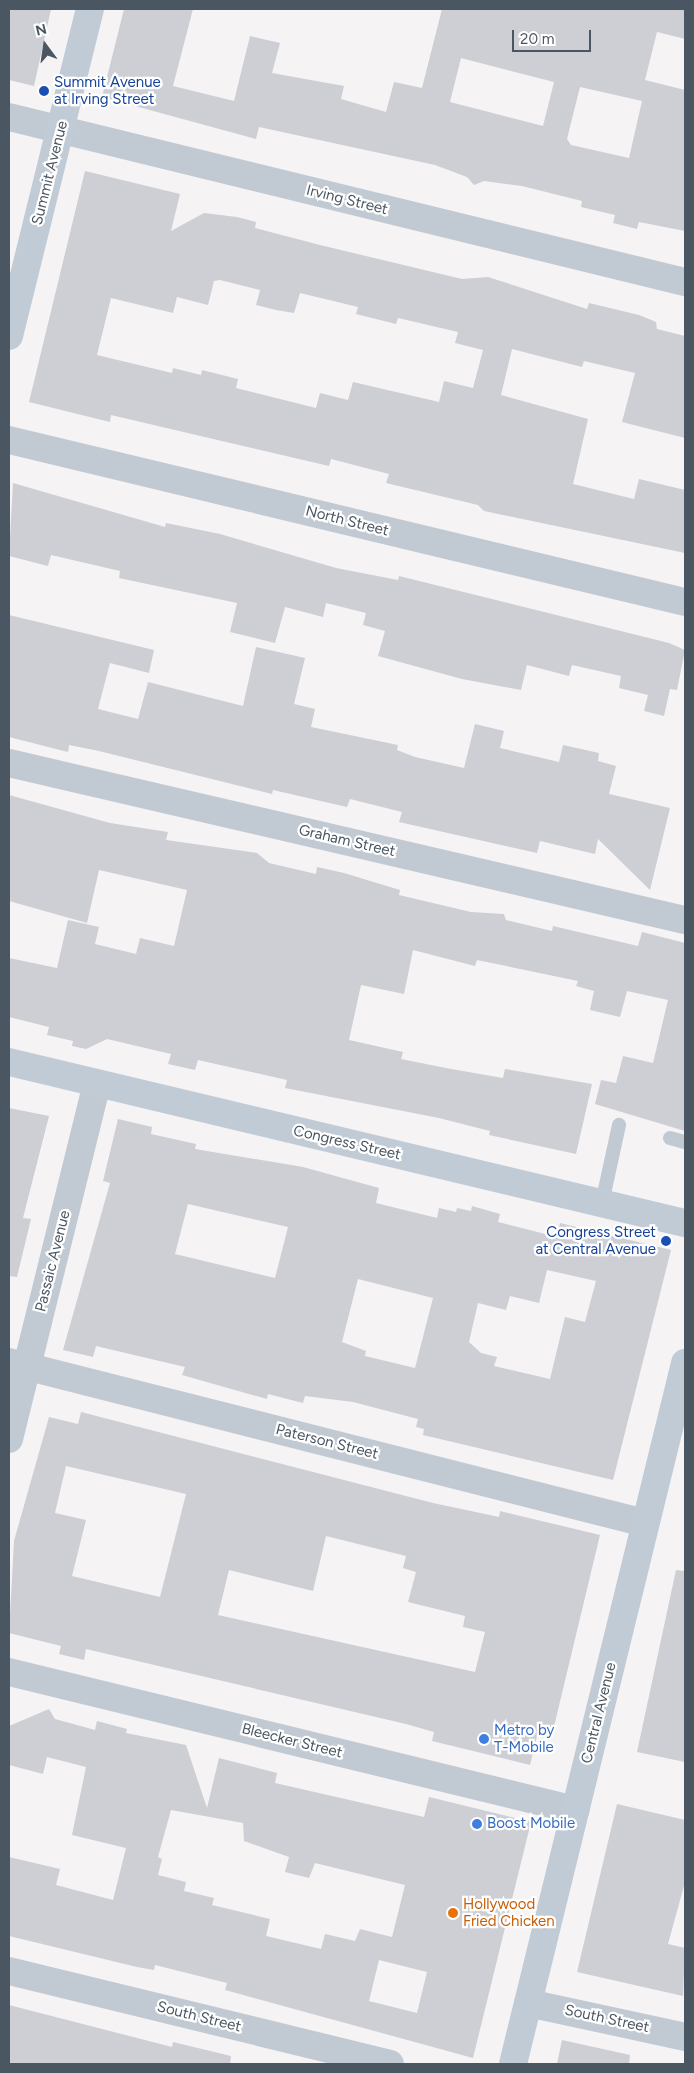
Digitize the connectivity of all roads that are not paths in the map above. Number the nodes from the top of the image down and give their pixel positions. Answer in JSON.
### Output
{"nodes":[{"id":1,"x":90,"y":9,"type":"edge"},
{"id":2,"x":9,"y":117,"type":"edge"},
{"id":3,"x":62,"y":130,"type":"junction"},
{"id":4,"x":685,"y":282,"type":"edge"},
{"id":5,"x":9,"y":336,"type":"edge"},
{"id":6,"x":9,"y":440,"type":"edge"},
{"id":7,"x":685,"y":602,"type":"edge"},
{"id":8,"x":9,"y":763,"type":"edge"},
{"id":9,"x":685,"y":920,"type":"edge"},
{"id":10,"x":9,"y":1062,"type":"edge"},
{"id":11,"x":97,"y":1084,"type":"junction"},
{"id":12,"x":619,"y":1126,"type":"dead end"},
{"id":13,"x":670,"y":1138,"type":"dead end"},
{"id":14,"x":685,"y":1142,"type":"edge"},
{"id":15,"x":602,"y":1204,"type":"junction"},
{"id":16,"x":685,"y":1223,"type":"edge"},
{"id":17,"x":685,"y":1363,"type":"edge"},
{"id":18,"x":18,"y":1364,"type":"edge"},
{"id":19,"x":9,"y":1439,"type":"edge"},
{"id":20,"x":645,"y":1523,"type":"junction"},
{"id":21,"x":9,"y":1672,"type":"edge"},
{"id":22,"x":575,"y":1810,"type":"junction"},
{"id":23,"x":9,"y":1971,"type":"edge"},
{"id":24,"x":528,"y":2002,"type":"junction"},
{"id":25,"x":685,"y":2036,"type":"edge"},
{"id":26,"x":390,"y":2064,"type":"edge"},
{"id":27,"x":513,"y":2064,"type":"edge"}],
"edges":[{"from":1,"to":3,"type":"street","name":"Summit Avenue"},
{"from":2,"to":3,"type":"street","name":"Irving Street"},
{"from":3,"to":4,"type":"street","name":"Irving Street"},
{"from":3,"to":5,"type":"street","name":"Summit Avenue"},
{"from":6,"to":7,"type":"street","name":"North Street"},
{"from":8,"to":9,"type":"street","name":"Graham Street"},
{"from":10,"to":11,"type":"street","name":"Congress Street"},
{"from":11,"to":15,"type":"street","name":"Congress Street"},
{"from":11,"to":18,"type":"street","name":"Passaic Avenue"},
{"from":12,"to":15,"type":"lane"},
{"from":13,"to":14,"type":"lane"},
{"from":15,"to":16,"type":"street","name":"Congress Street"},
{"from":17,"to":20,"type":"street","name":"Central Avenue"},
{"from":18,"to":19,"type":"street","name":"Passaic Avenue"},
{"from":18,"to":20,"type":"street","name":"Paterson Street"},
{"from":20,"to":22,"type":"street","name":"Central Avenue"},
{"from":21,"to":22,"type":"street","name":"Bleecker Street"},
{"from":22,"to":24,"type":"street","name":"Central Avenue"},
{"from":23,"to":26,"type":"street","name":"South Street"},
{"from":24,"to":25,"type":"street","name":"South Street"},
{"from":24,"to":27,"type":"street","name":"Central Avenue"}]}
